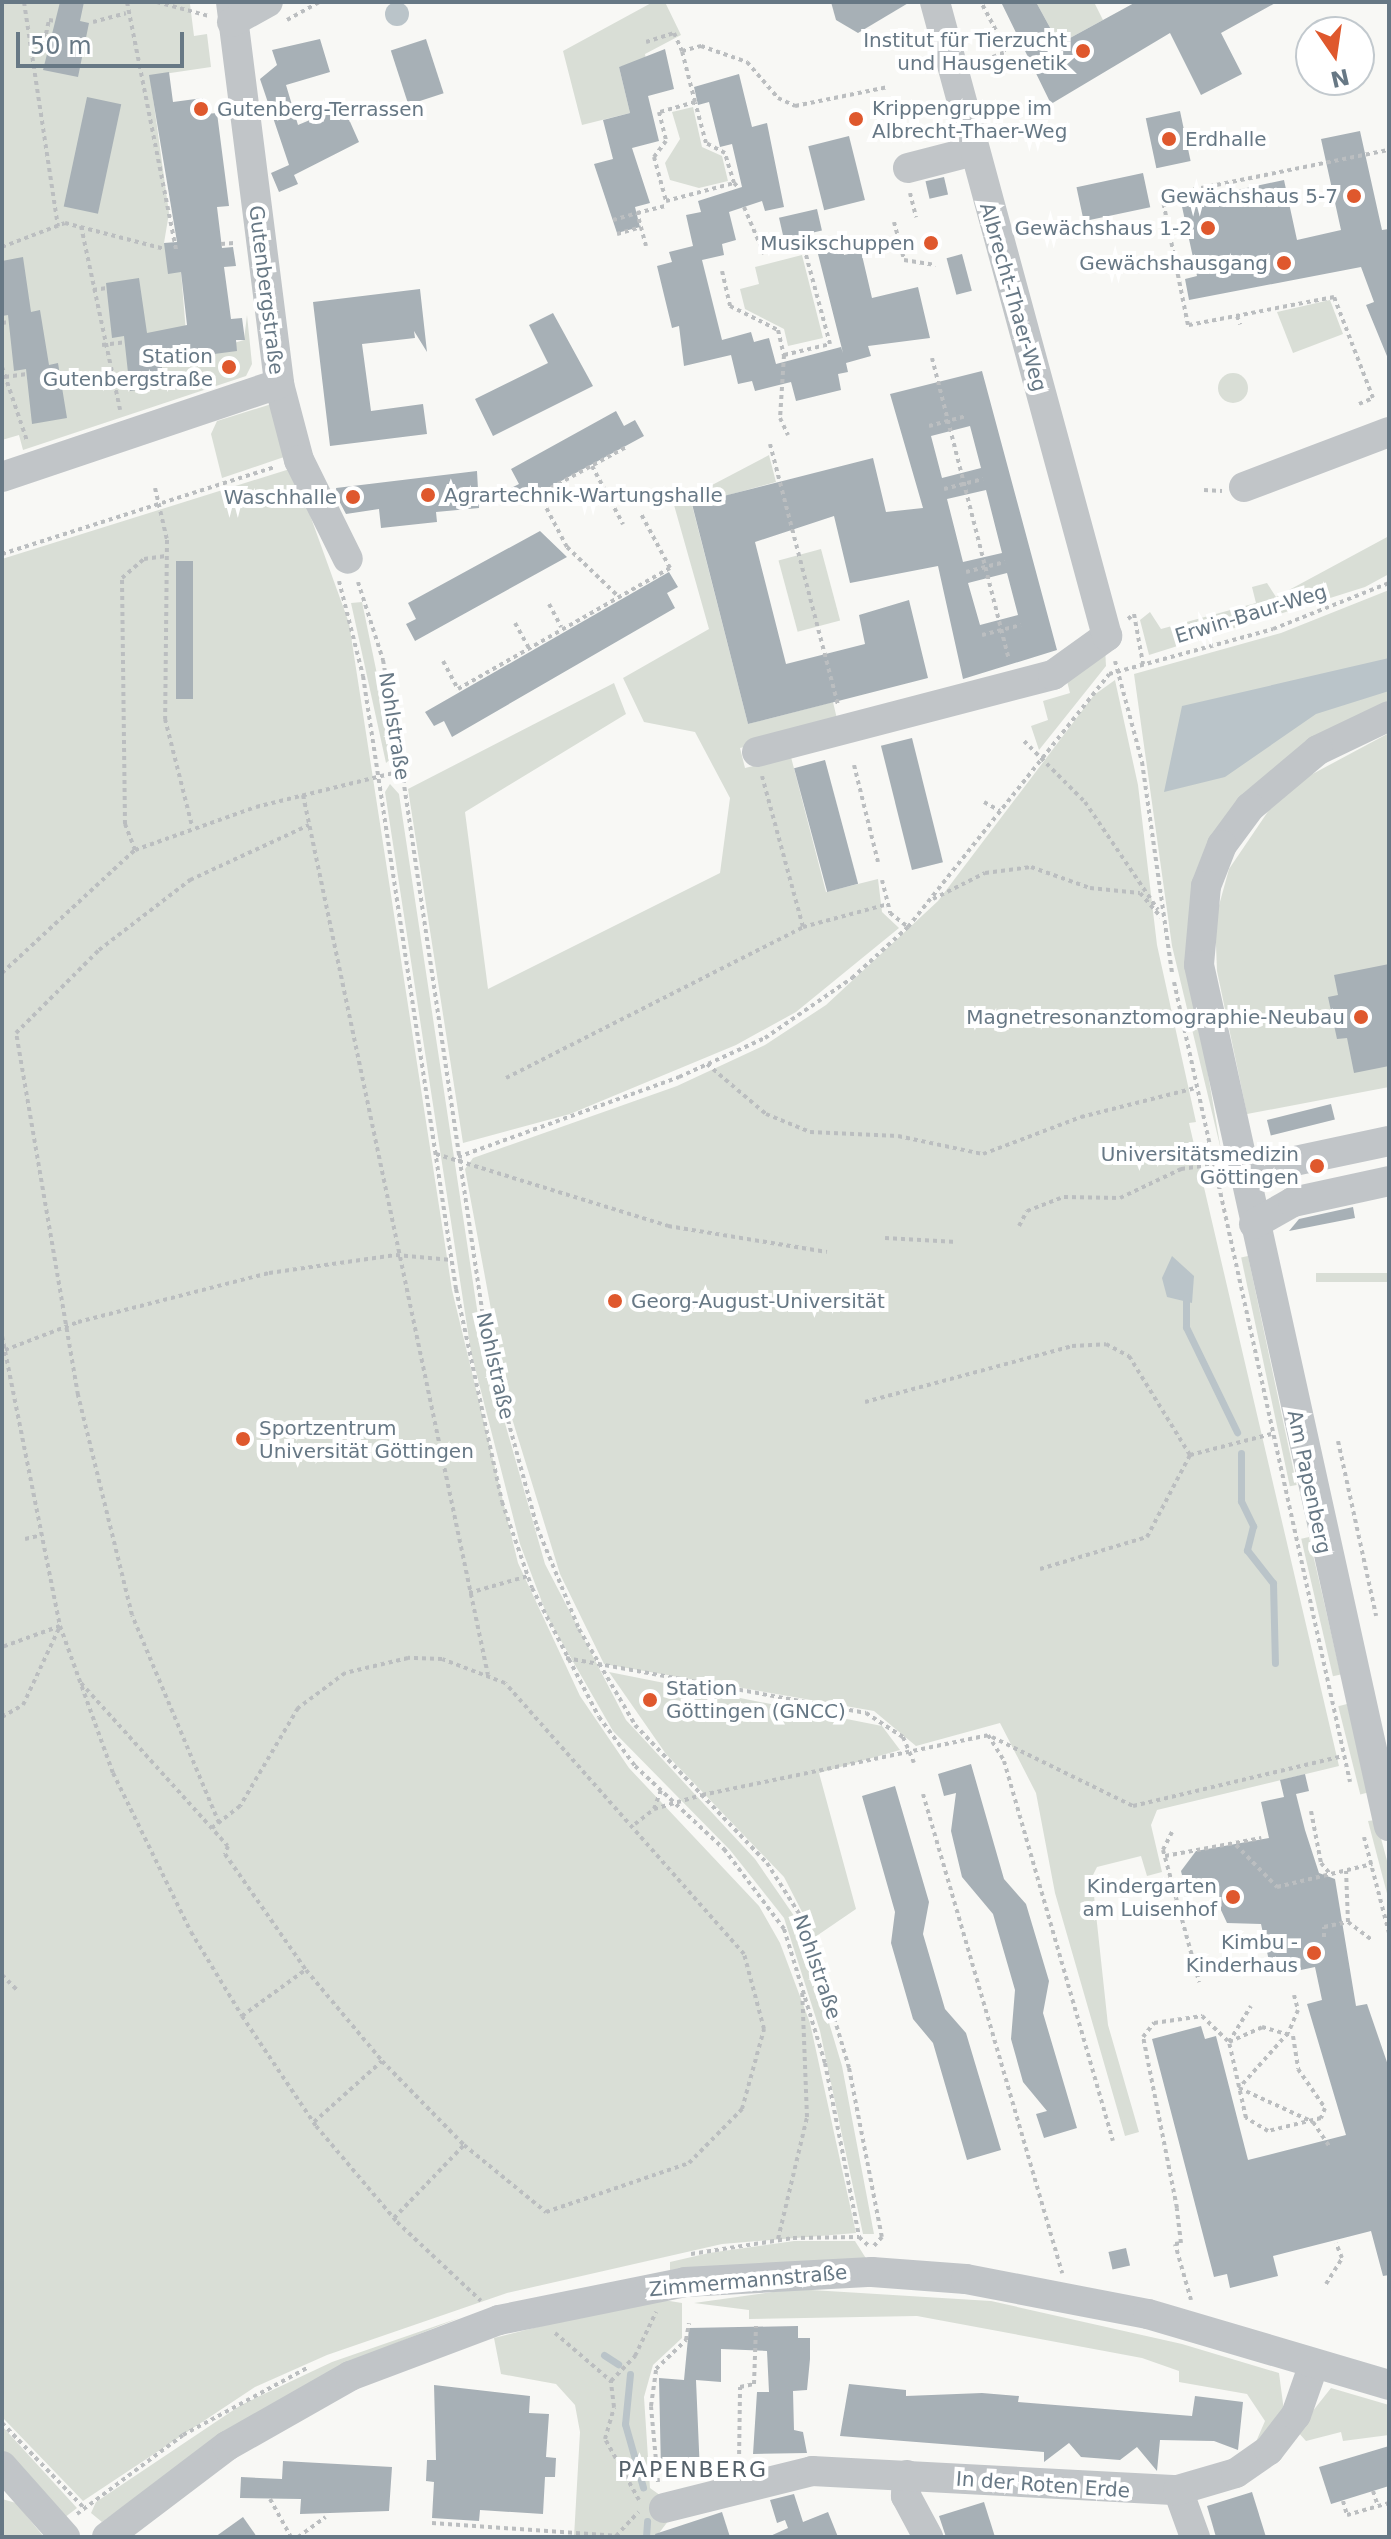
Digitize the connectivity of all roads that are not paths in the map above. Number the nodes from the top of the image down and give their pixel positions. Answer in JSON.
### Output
{"nodes":[{"id":1,"x":268,"y":2,"type":"edge"},
{"id":2,"x":935,"y":2,"type":"edge"},
{"id":3,"x":231,"y":12,"type":"edge"},
{"id":4,"x":974,"y":151,"type":"junction"},
{"id":5,"x":908,"y":168,"type":"dead end"},
{"id":6,"x":279,"y":384,"type":"junction"},
{"id":7,"x":1389,"y":432,"type":"edge"},
{"id":8,"x":2,"y":477,"type":"edge"},
{"id":9,"x":1244,"y":487,"type":"dead end"},
{"id":10,"x":344,"y":556,"type":"road end"},
{"id":11,"x":1389,"y":716,"type":"edge"},
{"id":12,"x":757,"y":752,"type":"road end"},
{"id":13,"x":1389,"y":1141,"type":"edge"},
{"id":14,"x":1243,"y":1172,"type":"junction"},
{"id":15,"x":1389,"y":1181,"type":"edge"},
{"id":16,"x":1254,"y":1224,"type":"junction"},
{"id":17,"x":1389,"y":1826,"type":"edge"},
{"id":18,"x":1314,"y":2364,"type":"junction"},
{"id":19,"x":1389,"y":2385,"type":"edge"},
{"id":20,"x":2,"y":2466,"type":"edge"},
{"id":21,"x":907,"y":2475,"type":"junction"},
{"id":22,"x":1178,"y":2490,"type":"junction"},
{"id":23,"x":652,"y":2509,"type":"road end"},
{"id":24,"x":65,"y":2537,"type":"edge"},
{"id":25,"x":107,"y":2537,"type":"edge"},
{"id":26,"x":928,"y":2537,"type":"edge"},
{"id":27,"x":1195,"y":2537,"type":"edge"}],
"edges":[{"from":1,"to":3,"type":"street"},
{"from":2,"to":4,"type":"street","name":"Albrecht-Thaer-Weg"},
{"from":3,"to":6,"type":"street","name":"Gutenbergstraße"},
{"from":4,"to":5,"type":"street"},
{"from":4,"to":12,"type":"street","name":"Albrecht-Thaer-Weg"},
{"from":6,"to":8,"type":"street","name":"Gutenbergstraße"},
{"from":6,"to":10,"type":"street"},
{"from":7,"to":9,"type":"street"},
{"from":11,"to":14,"type":"street","name":"Am Papenberg"},
{"from":13,"to":14,"type":"street"},
{"from":14,"to":16,"type":"street","name":"Am Papenberg"},
{"from":15,"to":16,"type":"street"},
{"from":16,"to":17,"type":"street","name":"Am Papenberg"},
{"from":18,"to":19,"type":"street","name":"Zimmermannstraße"},
{"from":18,"to":22,"type":"street","name":"In der Roten Erde"},
{"from":18,"to":25,"type":"street","name":"Zimmermannstraße"},
{"from":20,"to":24,"type":"street"},
{"from":21,"to":22,"type":"street","name":"In der Roten Erde"},
{"from":21,"to":23,"type":"street","name":"In der Roten Erde"},
{"from":21,"to":26,"type":"street"},
{"from":22,"to":27,"type":"street"}]}
